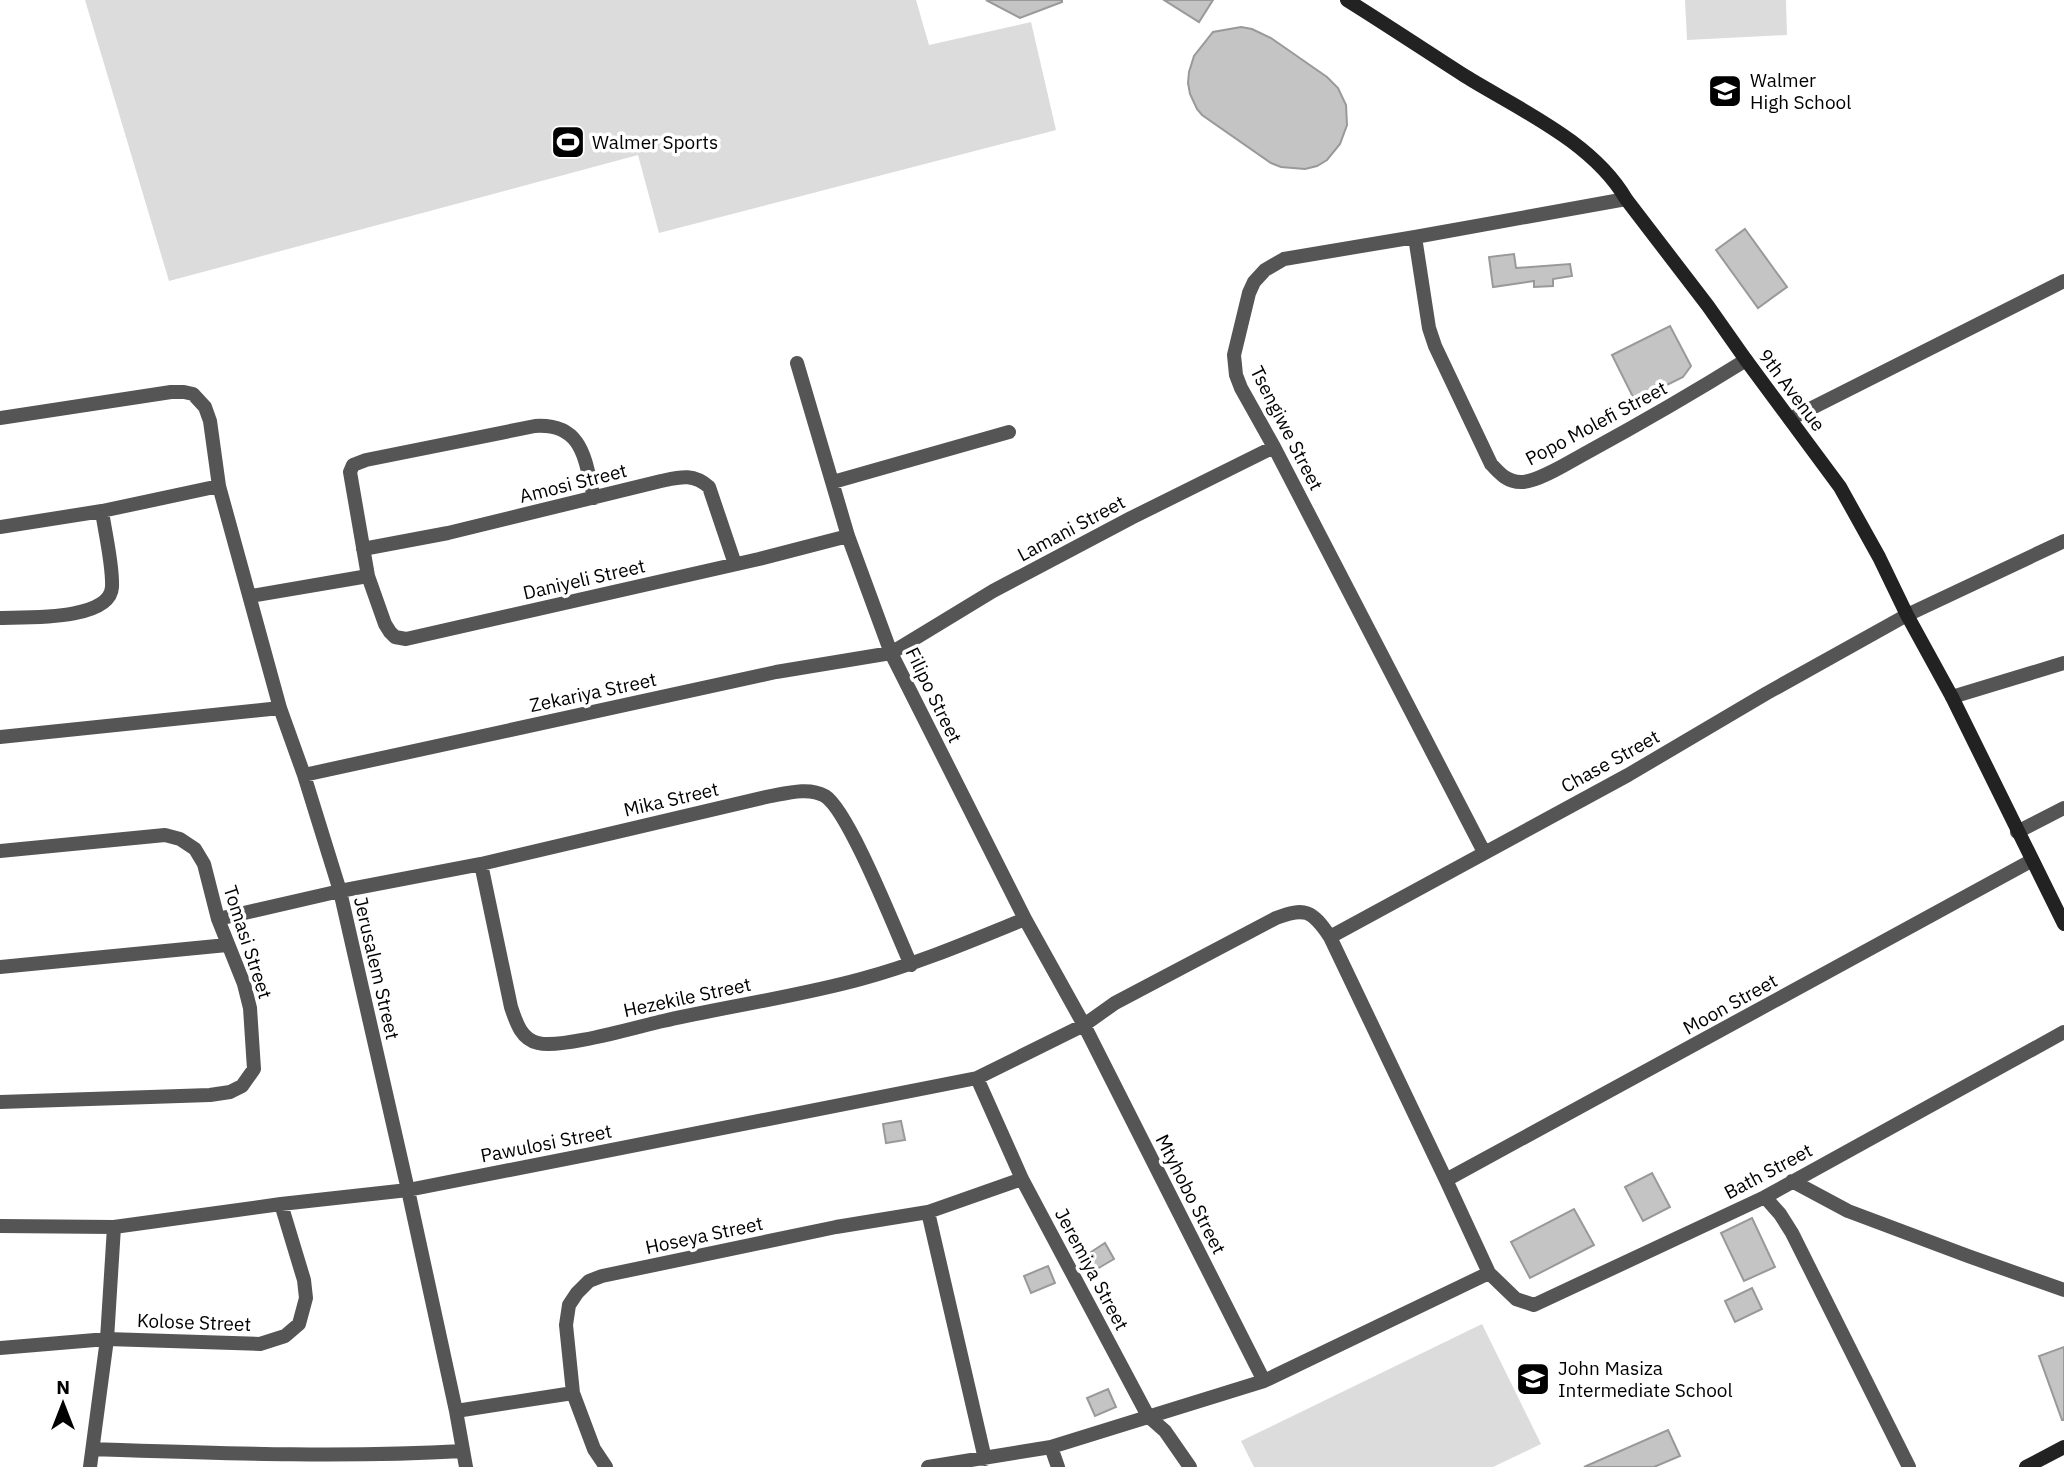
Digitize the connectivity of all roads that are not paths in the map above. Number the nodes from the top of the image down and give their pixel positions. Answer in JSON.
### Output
{"nodes":[{"id":1,"x":1347,"y":0,"type":"edge"},
{"id":2,"x":1626,"y":199,"type":"junction"},
{"id":3,"x":1415,"y":237,"type":"junction"},
{"id":4,"x":2064,"y":281,"type":"edge"},
{"id":5,"x":1746,"y":360,"type":"junction"},
{"id":6,"x":797,"y":363,"type":"dead end"},
{"id":7,"x":0,"y":418,"type":"edge"},
{"id":8,"x":1790,"y":419,"type":"junction"},
{"id":9,"x":1009,"y":432,"type":"dead end"},
{"id":10,"x":1274,"y":447,"type":"junction"},
{"id":11,"x":833,"y":482,"type":"junction"},
{"id":12,"x":219,"y":486,"type":"junction"},
{"id":13,"x":594,"y":498,"type":"junction"},
{"id":14,"x":102,"y":511,"type":"junction"},
{"id":15,"x":0,"y":527,"type":"edge"},
{"id":16,"x":848,"y":536,"type":"junction"},
{"id":17,"x":2064,"y":541,"type":"edge"},
{"id":18,"x":363,"y":549,"type":"junction"},
{"id":19,"x":735,"y":564,"type":"junction"},
{"id":20,"x":368,"y":576,"type":"junction"},
{"id":21,"x":251,"y":596,"type":"junction"},
{"id":22,"x":1907,"y":615,"type":"junction"},
{"id":23,"x":0,"y":618,"type":"edge"},
{"id":24,"x":891,"y":653,"type":"junction"},
{"id":25,"x":2064,"y":663,"type":"edge"},
{"id":26,"x":1952,"y":697,"type":"junction"},
{"id":27,"x":280,"y":708,"type":"junction"},
{"id":28,"x":0,"y":737,"type":"edge"},
{"id":29,"x":304,"y":775,"type":"junction"},
{"id":30,"x":2064,"y":808,"type":"edge"},
{"id":31,"x":2017,"y":832,"type":"junction"},
{"id":32,"x":0,"y":851,"type":"edge"},
{"id":33,"x":1484,"y":852,"type":"junction"},
{"id":34,"x":2031,"y":861,"type":"junction"},
{"id":35,"x":481,"y":864,"type":"junction"},
{"id":36,"x":340,"y":891,"type":"junction"},
{"id":37,"x":218,"y":919,"type":"junction"},
{"id":38,"x":1025,"y":919,"type":"junction"},
{"id":39,"x":2064,"y":924,"type":"edge"},
{"id":40,"x":1329,"y":937,"type":"junction"},
{"id":41,"x":228,"y":946,"type":"junction"},
{"id":42,"x":911,"y":965,"type":"junction"},
{"id":43,"x":0,"y":967,"type":"edge"},
{"id":44,"x":1084,"y":1024,"type":"junction"},
{"id":45,"x":2064,"y":1032,"type":"edge"},
{"id":46,"x":976,"y":1079,"type":"junction"},
{"id":47,"x":0,"y":1102,"type":"edge"},
{"id":48,"x":1022,"y":1179,"type":"junction"},
{"id":49,"x":1446,"y":1180,"type":"junction"},
{"id":50,"x":1792,"y":1181,"type":"junction"},
{"id":51,"x":408,"y":1190,"type":"junction"},
{"id":52,"x":1765,"y":1196,"type":"junction"},
{"id":53,"x":281,"y":1204,"type":"junction"},
{"id":54,"x":928,"y":1212,"type":"junction"},
{"id":55,"x":0,"y":1226,"type":"edge"},
{"id":56,"x":114,"y":1227,"type":"junction"},
{"id":57,"x":1489,"y":1273,"type":"junction"},
{"id":58,"x":2064,"y":1290,"type":"edge"},
{"id":59,"x":107,"y":1339,"type":"junction"},
{"id":60,"x":0,"y":1348,"type":"edge"},
{"id":61,"x":1264,"y":1381,"type":"junction"},
{"id":62,"x":573,"y":1393,"type":"junction"},
{"id":63,"x":456,"y":1411,"type":"junction"},
{"id":64,"x":1148,"y":1416,"type":"junction"},
{"id":65,"x":1051,"y":1447,"type":"junction"},
{"id":66,"x":2064,"y":1447,"type":"edge"},
{"id":67,"x":93,"y":1449,"type":"junction"},
{"id":68,"x":463,"y":1451,"type":"junction"},
{"id":69,"x":985,"y":1459,"type":"junction"},
{"id":70,"x":90,"y":1467,"type":"edge"},
{"id":71,"x":466,"y":1467,"type":"edge"},
{"id":72,"x":606,"y":1467,"type":"edge"},
{"id":73,"x":928,"y":1467,"type":"edge"},
{"id":74,"x":1058,"y":1467,"type":"edge"},
{"id":75,"x":1190,"y":1467,"type":"edge"},
{"id":76,"x":1909,"y":1467,"type":"edge"},
{"id":77,"x":2026,"y":1467,"type":"edge"}],
"edges":[{"from":1,"to":2,"type":"street","name":"9th Avenue"},
{"from":2,"to":3,"type":"street","name":"Tsengiwe Street"},
{"from":2,"to":5,"type":"street","name":"9th Avenue"},
{"from":3,"to":5,"type":"street","name":"Popo Molefi Street"},
{"from":3,"to":10,"type":"street","name":"Tsengiwe Street"},
{"from":4,"to":8,"type":"street"},
{"from":5,"to":8,"type":"street","name":"9th Avenue"},
{"from":6,"to":11,"type":"street","name":"Filipo Street"},
{"from":7,"to":12,"type":"street","name":"Jerusalem Street"},
{"from":8,"to":22,"type":"street","name":"9th Avenue"},
{"from":9,"to":11,"type":"street"},
{"from":10,"to":24,"type":"street","name":"Lamani Street"},
{"from":10,"to":33,"type":"street","name":"Tsengiwe Street"},
{"from":11,"to":16,"type":"street","name":"Filipo Street"},
{"from":12,"to":14,"type":"street"},
{"from":12,"to":21,"type":"street","name":"Jerusalem Street"},
{"from":13,"to":18,"type":"street","name":"Amosi Street"},
{"from":13,"to":18,"type":"street","name":"Daniyeli Street"},
{"from":13,"to":19,"type":"street","name":"Amosi Street"},
{"from":14,"to":15,"type":"street"},
{"from":14,"to":23,"type":"street"},
{"from":16,"to":19,"type":"street","name":"Daniyeli Street"},
{"from":16,"to":24,"type":"street","name":"Filipo Street"},
{"from":17,"to":22,"type":"street","name":"Chase Street"},
{"from":18,"to":20,"type":"street","name":"Daniyeli Street"},
{"from":19,"to":20,"type":"street","name":"Daniyeli Street"},
{"from":20,"to":21,"type":"street"},
{"from":21,"to":27,"type":"street","name":"Jerusalem Street"},
{"from":22,"to":26,"type":"street","name":"9th Avenue"},
{"from":22,"to":33,"type":"street","name":"Chase Street"},
{"from":24,"to":29,"type":"street","name":"Zekariya Street"},
{"from":24,"to":38,"type":"street","name":"Filipo Street"},
{"from":25,"to":26,"type":"street"},
{"from":26,"to":31,"type":"street","name":"9th Avenue"},
{"from":27,"to":28,"type":"street"},
{"from":27,"to":29,"type":"street","name":"Jerusalem Street"},
{"from":29,"to":36,"type":"street","name":"Jerusalem Street"},
{"from":30,"to":31,"type":"street"},
{"from":31,"to":34,"type":"street","name":"9th Avenue"},
{"from":32,"to":37,"type":"street","name":"Tomasi Street"},
{"from":33,"to":40,"type":"street","name":"Chase Street"},
{"from":34,"to":39,"type":"street","name":"9th Avenue"},
{"from":34,"to":49,"type":"street","name":"Moon Street"},
{"from":35,"to":36,"type":"street","name":"Mika Street"},
{"from":35,"to":42,"type":"street","name":"Mika Street"},
{"from":35,"to":42,"type":"street","name":"Hezekile Street"},
{"from":36,"to":37,"type":"street","name":"Mika Street"},
{"from":36,"to":51,"type":"street","name":"Jerusalem Street"},
{"from":37,"to":41,"type":"street","name":"Tomasi Street"},
{"from":38,"to":42,"type":"street","name":"Hezekile Street"},
{"from":38,"to":44,"type":"street","name":"Filipo Street"},
{"from":40,"to":44,"type":"street","name":"Pawulosi Street"},
{"from":40,"to":49,"type":"street","name":"Pawulosi Street"},
{"from":41,"to":43,"type":"street"},
{"from":41,"to":47,"type":"street","name":"Tomasi Street"},
{"from":44,"to":46,"type":"street","name":"Pawulosi Street"},
{"from":44,"to":61,"type":"street","name":"Mtyhobo Street"},
{"from":45,"to":50,"type":"street","name":"Bath Street"},
{"from":46,"to":48,"type":"street","name":"Jeremiya Street"},
{"from":46,"to":51,"type":"street","name":"Pawulosi Street"},
{"from":48,"to":54,"type":"street","name":"Hoseya Street"},
{"from":48,"to":64,"type":"street","name":"Jeremiya Street"},
{"from":49,"to":57,"type":"street","name":"Pawulosi Street"},
{"from":50,"to":52,"type":"street","name":"Bath Street"},
{"from":50,"to":58,"type":"street"},
{"from":51,"to":53,"type":"street","name":"Pawulosi Street"},
{"from":51,"to":63,"type":"street","name":"Jerusalem Street"},
{"from":52,"to":57,"type":"street","name":"Bath Street"},
{"from":52,"to":76,"type":"street"},
{"from":53,"to":56,"type":"street","name":"Pawulosi Street"},
{"from":53,"to":59,"type":"street","name":"Kolose Street"},
{"from":54,"to":62,"type":"street","name":"Hoseya Street"},
{"from":54,"to":69,"type":"street"},
{"from":55,"to":56,"type":"street","name":"Pawulosi Street"},
{"from":56,"to":59,"type":"street"},
{"from":57,"to":61,"type":"street"},
{"from":59,"to":60,"type":"street","name":"Kolose Street"},
{"from":59,"to":67,"type":"street"},
{"from":61,"to":64,"type":"street"},
{"from":62,"to":63,"type":"street"},
{"from":62,"to":72,"type":"street","name":"Hoseya Street"},
{"from":63,"to":68,"type":"street","name":"Jerusalem Street"},
{"from":64,"to":65,"type":"street"},
{"from":64,"to":75,"type":"street","name":"Jeremiya Street"},
{"from":65,"to":69,"type":"street"},
{"from":65,"to":74,"type":"street"},
{"from":66,"to":77,"type":"street"},
{"from":67,"to":68,"type":"street"},
{"from":67,"to":70,"type":"street"},
{"from":68,"to":71,"type":"street","name":"Jerusalem Street"},
{"from":69,"to":73,"type":"street"}]}
